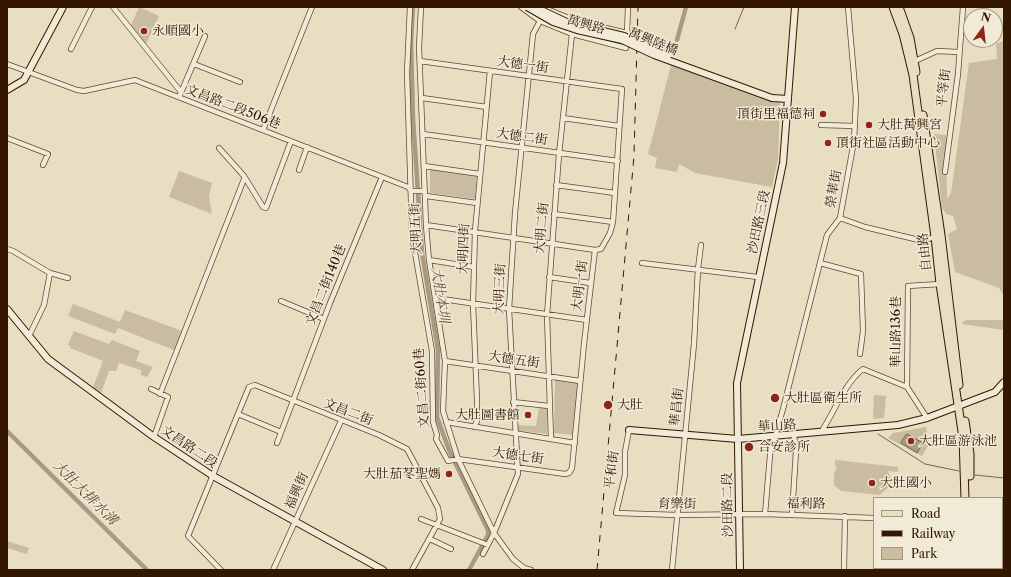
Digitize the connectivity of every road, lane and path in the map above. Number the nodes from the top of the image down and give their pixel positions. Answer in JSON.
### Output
{"nodes":[{"id":1,"x":63,"y":7,"type":"edge"},
{"id":2,"x":92,"y":7,"type":"edge"},
{"id":3,"x":113,"y":7,"type":"edge"},
{"id":4,"x":312,"y":7,"type":"edge"},
{"id":5,"x":410,"y":7,"type":"edge"},
{"id":6,"x":421,"y":7,"type":"edge"},
{"id":7,"x":521,"y":7,"type":"edge"},
{"id":8,"x":528,"y":7,"type":"edge"},
{"id":9,"x":535,"y":7,"type":"edge"},
{"id":10,"x":542,"y":7,"type":"edge"},
{"id":11,"x":628,"y":7,"type":"edge"},
{"id":12,"x":795,"y":7,"type":"edge"},
{"id":13,"x":848,"y":7,"type":"edge"},
{"id":14,"x":893,"y":7,"type":"edge"},
{"id":15,"x":899,"y":7,"type":"edge"},
{"id":16,"x":963,"y":7,"type":"edge"},
{"id":17,"x":540,"y":21,"type":"junction"},
{"id":18,"x":576,"y":21,"type":"junction"},
{"id":19,"x":612,"y":28,"type":"junction"},
{"id":20,"x":572,"y":34,"type":"junction"},
{"id":21,"x":206,"y":36,"type":"dead end"},
{"id":22,"x":608,"y":42,"type":"junction"},
{"id":23,"x":626,"y":48,"type":"dead end"},
{"id":24,"x":71,"y":49,"type":"dead end"},
{"id":25,"x":958,"y":52,"type":"junction"},
{"id":26,"x":420,"y":61,"type":"junction"},
{"id":27,"x":914,"y":61,"type":"junction"},
{"id":28,"x":7,"y":64,"type":"edge"},
{"id":29,"x":194,"y":64,"type":"junction"},
{"id":30,"x":490,"y":71,"type":"junction"},
{"id":31,"x":28,"y":72,"type":"junction"},
{"id":32,"x":529,"y":77,"type":"junction"},
{"id":33,"x":240,"y":82,"type":"dead end"},
{"id":34,"x":567,"y":82,"type":"junction"},
{"id":35,"x":622,"y":89,"type":"joint"},
{"id":36,"x":7,"y":90,"type":"edge"},
{"id":37,"x":180,"y":95,"type":"junction"},
{"id":38,"x":772,"y":96,"type":"junction"},
{"id":39,"x":422,"y":98,"type":"junction"},
{"id":40,"x":788,"y":99,"type":"junction"},
{"id":41,"x":487,"y":107,"type":"junction"},
{"id":42,"x":563,"y":118,"type":"junction"},
{"id":43,"x":821,"y":125,"type":"dead end"},
{"id":44,"x":619,"y":126,"type":"junction"},
{"id":45,"x":855,"y":126,"type":"junction"},
{"id":46,"x":263,"y":130,"type":"junction"},
{"id":47,"x":423,"y":134,"type":"junction"},
{"id":48,"x":7,"y":138,"type":"edge"},
{"id":49,"x":291,"y":141,"type":"junction"},
{"id":50,"x":484,"y":143,"type":"junction"},
{"id":51,"x":307,"y":147,"type":"junction"},
{"id":52,"x":220,"y":148,"type":"dead end"},
{"id":53,"x":521,"y":148,"type":"junction"},
{"id":54,"x":559,"y":154,"type":"junction"},
{"id":55,"x":618,"y":161,"type":"junction"},
{"id":56,"x":43,"y":165,"type":"dead end"},
{"id":57,"x":424,"y":166,"type":"junction"},
{"id":58,"x":299,"y":170,"type":"dead end"},
{"id":59,"x":945,"y":172,"type":"dead end"},
{"id":60,"x":480,"y":174,"type":"junction"},
{"id":61,"x":382,"y":177,"type":"junction"},
{"id":62,"x":244,"y":179,"type":"junction"},
{"id":63,"x":556,"y":185,"type":"junction"},
{"id":64,"x":411,"y":191,"type":"junction"},
{"id":65,"x":615,"y":193,"type":"junction"},
{"id":66,"x":425,"y":194,"type":"junction"},
{"id":67,"x":477,"y":203,"type":"junction"},
{"id":68,"x":554,"y":214,"type":"junction"},
{"id":69,"x":840,"y":218,"type":"junction"},
{"id":70,"x":613,"y":222,"type":"junction"},
{"id":71,"x":426,"y":225,"type":"junction"},
{"id":72,"x":475,"y":231,"type":"junction"},
{"id":73,"x":938,"y":236,"type":"junction"},
{"id":74,"x":513,"y":237,"type":"junction"},
{"id":75,"x":551,"y":243,"type":"junction"},
{"id":76,"x":701,"y":245,"type":"dead end"},
{"id":77,"x":7,"y":249,"type":"edge"},
{"id":78,"x":595,"y":250,"type":"junction"},
{"id":79,"x":429,"y":260,"type":"junction"},
{"id":80,"x":642,"y":263,"type":"dead end"},
{"id":81,"x":820,"y":263,"type":"junction"},
{"id":82,"x":474,"y":267,"type":"junction"},
{"id":83,"x":698,"y":269,"type":"junction"},
{"id":84,"x":50,"y":273,"type":"junction"},
{"id":85,"x":758,"y":276,"type":"junction"},
{"id":86,"x":549,"y":277,"type":"junction"},
{"id":87,"x":68,"y":278,"type":"dead end"},
{"id":88,"x":590,"y":283,"type":"junction"},
{"id":89,"x":940,"y":284,"type":"junction"},
{"id":90,"x":435,"y":298,"type":"junction"},
{"id":91,"x":281,"y":301,"type":"dead end"},
{"id":92,"x":474,"y":304,"type":"junction"},
{"id":93,"x":7,"y":309,"type":"edge"},
{"id":94,"x":509,"y":309,"type":"junction"},
{"id":95,"x":547,"y":315,"type":"junction"},
{"id":96,"x":324,"y":319,"type":"junction"},
{"id":97,"x":587,"y":320,"type":"junction"},
{"id":98,"x":30,"y":336,"type":"junction"},
{"id":99,"x":860,"y":354,"type":"dead end"},
{"id":100,"x":445,"y":361,"type":"junction"},
{"id":101,"x":476,"y":365,"type":"junction"},
{"id":102,"x":511,"y":371,"type":"junction"},
{"id":103,"x":550,"y":376,"type":"junction"},
{"id":104,"x":580,"y":381,"type":"junction"},
{"id":105,"x":1004,"y":382,"type":"edge"},
{"id":106,"x":907,"y":387,"type":"junction"},
{"id":107,"x":152,"y":389,"type":"dead end"},
{"id":108,"x":160,"y":394,"type":"junction"},
{"id":109,"x":293,"y":402,"type":"junction"},
{"id":110,"x":513,"y":402,"type":"junction"},
{"id":111,"x":960,"y":405,"type":"junction"},
{"id":112,"x":550,"y":406,"type":"junction"},
{"id":113,"x":238,"y":414,"type":"junction"},
{"id":114,"x":927,"y":418,"type":"junction"},
{"id":115,"x":341,"y":421,"type":"junction"},
{"id":116,"x":446,"y":422,"type":"junction"},
{"id":117,"x":474,"y":427,"type":"junction"},
{"id":118,"x":823,"y":429,"type":"dead end"},
{"id":119,"x":628,"y":430,"type":"joint"},
{"id":120,"x":282,"y":432,"type":"junction"},
{"id":121,"x":514,"y":433,"type":"junction"},
{"id":122,"x":794,"y":435,"type":"junction"},
{"id":123,"x":154,"y":436,"type":"junction"},
{"id":124,"x":685,"y":436,"type":"junction"},
{"id":125,"x":775,"y":437,"type":"junction"},
{"id":126,"x":550,"y":439,"type":"junction"},
{"id":127,"x":738,"y":440,"type":"junction"},
{"id":128,"x":277,"y":443,"type":"dead end"},
{"id":129,"x":575,"y":443,"type":"junction"},
{"id":130,"x":458,"y":459,"type":"junction"},
{"id":131,"x":448,"y":461,"type":"joint"},
{"id":132,"x":517,"y":467,"type":"junction"},
{"id":133,"x":572,"y":468,"type":"joint"},
{"id":134,"x":213,"y":476,"type":"junction"},
{"id":135,"x":965,"y":497,"type":"edge"},
{"id":136,"x":970,"y":497,"type":"edge"},
{"id":137,"x":616,"y":513,"type":"joint"},
{"id":138,"x":766,"y":514,"type":"junction"},
{"id":139,"x":677,"y":515,"type":"junction"},
{"id":140,"x":738,"y":515,"type":"junction"},
{"id":141,"x":792,"y":515,"type":"junction"},
{"id":142,"x":845,"y":516,"type":"junction"},
{"id":143,"x":873,"y":518,"type":"edge"},
{"id":144,"x":421,"y":519,"type":"dead end"},
{"id":145,"x":296,"y":521,"type":"junction"},
{"id":146,"x":438,"y":526,"type":"junction"},
{"id":147,"x":494,"y":533,"type":"junction"},
{"id":148,"x":430,"y":539,"type":"junction"},
{"id":149,"x":488,"y":545,"type":"junction"},
{"id":150,"x":451,"y":549,"type":"dead end"},
{"id":151,"x":483,"y":554,"type":"dead end"},
{"id":152,"x":221,"y":570,"type":"edge"},
{"id":153,"x":273,"y":570,"type":"edge"},
{"id":154,"x":383,"y":570,"type":"edge"},
{"id":155,"x":412,"y":570,"type":"edge"},
{"id":156,"x":531,"y":570,"type":"edge"},
{"id":157,"x":672,"y":570,"type":"edge"},
{"id":158,"x":740,"y":570,"type":"edge"},
{"id":159,"x":844,"y":570,"type":"edge"}],
"edges":[{"from":1,"to":31,"type":"street"},
{"from":2,"to":24,"type":"street"},
{"from":3,"to":37,"type":"street"},
{"from":4,"to":46,"type":"street"},
{"from":5,"to":64,"type":"street","name":"文昌二街60巷"},
{"from":6,"to":26,"type":"street","name":"大明五街"},
{"from":7,"to":17,"type":"street","name":"萬興路"},
{"from":8,"to":38,"type":"street","name":"萬興陸橋","bridge":true},
{"from":9,"to":38,"type":"street","name":"萬興陸橋","bridge":true},
{"from":10,"to":18,"type":"street","name":"萬興路"},
{"from":11,"to":19,"type":"street","name":"萬興路"},
{"from":12,"to":40,"type":"street","name":"沙田路三段"},
{"from":13,"to":45,"type":"street","name":"榮華街"},
{"from":14,"to":73,"type":"main road","name":"自由路"},
{"from":15,"to":27,"type":"main road","name":"自由路"},
{"from":16,"to":25,"type":"street","name":"平等街"},
{"from":17,"to":20,"type":"street","name":"萬興路"},
{"from":17,"to":32,"type":"street","name":"大明三街"},
{"from":18,"to":19,"type":"street","name":"萬興路"},
{"from":18,"to":20,"type":"street","name":"大明二街"},
{"from":19,"to":22,"type":"street"},
{"from":20,"to":22,"type":"street","name":"萬興路"},
{"from":20,"to":34,"type":"street","name":"大明二街"},
{"from":21,"to":29,"type":"street"},
{"from":22,"to":23,"type":"street","name":"萬興路"},
{"from":25,"to":27,"type":"street"},
{"from":25,"to":59,"type":"street","name":"平等街"},
{"from":26,"to":30,"type":"street","name":"大德一街"},
{"from":26,"to":39,"type":"street","name":"大明五街"},
{"from":27,"to":73,"type":"main road","name":"自由路"},
{"from":28,"to":31,"type":"street","name":"文昌路二段506巷"},
{"from":29,"to":33,"type":"street"},
{"from":29,"to":37,"type":"street"},
{"from":30,"to":32,"type":"street","name":"大德一街"},
{"from":30,"to":41,"type":"street","name":"大明四街"},
{"from":31,"to":36,"type":"street"},
{"from":31,"to":37,"type":"street","name":"文昌路二段506巷"},
{"from":32,"to":34,"type":"street","name":"大德一街"},
{"from":32,"to":53,"type":"street","name":"大明三街"},
{"from":34,"to":35,"type":"street","name":"大德一街"},
{"from":34,"to":42,"type":"street","name":"大明二街"},
{"from":35,"to":44,"type":"street","name":"大明一街"},
{"from":37,"to":46,"type":"street","name":"文昌路二段506巷"},
{"from":38,"to":40,"type":"street"},
{"from":39,"to":41,"type":"street"},
{"from":39,"to":47,"type":"street","name":"大明五街"},
{"from":40,"to":85,"type":"street","name":"沙田路三段"},
{"from":41,"to":50,"type":"street","name":"大明四街"},
{"from":42,"to":44,"type":"street"},
{"from":42,"to":54,"type":"street","name":"大明二街"},
{"from":43,"to":45,"type":"street"},
{"from":44,"to":55,"type":"street","name":"大明一街"},
{"from":45,"to":69,"type":"street","name":"榮華街"},
{"from":46,"to":49,"type":"street","name":"文昌路二段506巷"},
{"from":47,"to":50,"type":"street","name":"大德二街"},
{"from":47,"to":57,"type":"street","name":"大明五街"},
{"from":48,"to":56,"type":"street"},
{"from":49,"to":51,"type":"street","name":"文昌路二段506巷"},
{"from":49,"to":62,"type":"street"},
{"from":50,"to":53,"type":"street","name":"大德二街"},
{"from":50,"to":60,"type":"street","name":"大明四街"},
{"from":51,"to":58,"type":"street"},
{"from":51,"to":61,"type":"street","name":"文昌路二段506巷"},
{"from":52,"to":62,"type":"street"},
{"from":53,"to":54,"type":"street","name":"大德二街"},
{"from":53,"to":74,"type":"street","name":"大明三街"},
{"from":54,"to":55,"type":"street","name":"大德二街"},
{"from":54,"to":63,"type":"street","name":"大明二街"},
{"from":55,"to":65,"type":"street","name":"大明一街"},
{"from":57,"to":60,"type":"street"},
{"from":57,"to":66,"type":"street","name":"大明五街"},
{"from":60,"to":67,"type":"street","name":"大明四街"},
{"from":61,"to":64,"type":"street","name":"文昌路二段506巷"},
{"from":61,"to":96,"type":"street","name":"文昌二街140巷"},
{"from":62,"to":108,"type":"street"},
{"from":63,"to":65,"type":"street"},
{"from":63,"to":68,"type":"street","name":"大明二街"},
{"from":64,"to":66,"type":"street","name":"文昌路二段506巷"},
{"from":64,"to":131,"type":"street","name":"文昌二街60巷"},
{"from":65,"to":70,"type":"street","name":"大明一街"},
{"from":66,"to":67,"type":"street","name":"文昌路二段506巷"},
{"from":66,"to":71,"type":"street","name":"大明五街"},
{"from":67,"to":72,"type":"street","name":"大明四街"},
{"from":68,"to":70,"type":"street"},
{"from":68,"to":75,"type":"street","name":"大明二街"},
{"from":69,"to":73,"type":"street"},
{"from":69,"to":81,"type":"street","name":"榮華街"},
{"from":70,"to":78,"type":"street","name":"大明一街"},
{"from":71,"to":72,"type":"street"},
{"from":71,"to":79,"type":"street","name":"大明五街"},
{"from":72,"to":74,"type":"street"},
{"from":72,"to":82,"type":"street","name":"大明四街"},
{"from":73,"to":89,"type":"main road","name":"自由路"},
{"from":73,"to":111,"type":"main road","name":"自由路"},
{"from":74,"to":75,"type":"street"},
{"from":74,"to":94,"type":"street","name":"大明三街"},
{"from":75,"to":78,"type":"street"},
{"from":75,"to":86,"type":"street","name":"大明二街"},
{"from":76,"to":83,"type":"street","name":"華昌街"},
{"from":77,"to":84,"type":"street"},
{"from":78,"to":88,"type":"street","name":"大明一街"},
{"from":79,"to":82,"type":"street"},
{"from":79,"to":90,"type":"street","name":"大明五街"},
{"from":80,"to":83,"type":"street"},
{"from":81,"to":99,"type":"street"},
{"from":81,"to":125,"type":"street","name":"榮華街"},
{"from":82,"to":92,"type":"street","name":"大明四街"},
{"from":83,"to":85,"type":"street"},
{"from":83,"to":124,"type":"street","name":"華昌街"},
{"from":84,"to":87,"type":"street"},
{"from":84,"to":98,"type":"street"},
{"from":85,"to":127,"type":"street","name":"沙田路三段"},
{"from":86,"to":88,"type":"street"},
{"from":86,"to":95,"type":"street","name":"大明二街"},
{"from":88,"to":97,"type":"street","name":"大明一街"},
{"from":89,"to":106,"type":"street","name":"華山路136巷"},
{"from":89,"to":111,"type":"main road","name":"自由路"},
{"from":90,"to":92,"type":"street"},
{"from":90,"to":100,"type":"street","name":"大明五街"},
{"from":91,"to":96,"type":"street"},
{"from":92,"to":94,"type":"street"},
{"from":92,"to":101,"type":"street","name":"大明四街"},
{"from":93,"to":98,"type":"street","name":"文昌路二段"},
{"from":94,"to":95,"type":"street"},
{"from":94,"to":102,"type":"street","name":"大明三街"},
{"from":95,"to":97,"type":"street"},
{"from":95,"to":103,"type":"street","name":"大明二街"},
{"from":96,"to":109,"type":"street","name":"文昌二街140巷"},
{"from":97,"to":104,"type":"street","name":"大明一街"},
{"from":98,"to":123,"type":"street","name":"文昌路二段"},
{"from":100,"to":101,"type":"street","name":"大德五街"},
{"from":100,"to":116,"type":"street","name":"大明五街"},
{"from":101,"to":102,"type":"street","name":"大德五街"},
{"from":101,"to":117,"type":"street","name":"大明四街"},
{"from":102,"to":103,"type":"street","name":"大德五街"},
{"from":102,"to":110,"type":"street","name":"大明三街"},
{"from":103,"to":104,"type":"street","name":"大德五街"},
{"from":103,"to":112,"type":"street","name":"大明二街"},
{"from":104,"to":129,"type":"street","name":"大明一街"},
{"from":105,"to":111,"type":"street","name":"華山路"},
{"from":106,"to":114,"type":"street"},
{"from":106,"to":118,"type":"street"},
{"from":107,"to":108,"type":"street"},
{"from":108,"to":123,"type":"street"},
{"from":109,"to":113,"type":"street","name":"文昌二街"},
{"from":109,"to":115,"type":"street","name":"文昌二街"},
{"from":109,"to":120,"type":"street","name":"文昌二街140巷"},
{"from":110,"to":112,"type":"street"},
{"from":110,"to":121,"type":"street","name":"大明三街"},
{"from":111,"to":114,"type":"street","name":"華山路"},
{"from":111,"to":135,"type":"main road","name":"自由路"},
{"from":111,"to":136,"type":"main road","name":"自由路"},
{"from":112,"to":126,"type":"street","name":"大明二街"},
{"from":113,"to":120,"type":"street"},
{"from":113,"to":134,"type":"street","name":"文昌二街"},
{"from":114,"to":122,"type":"street","name":"華山路"},
{"from":115,"to":145,"type":"street","name":"福興街"},
{"from":115,"to":146,"type":"street","name":"文昌二街"},
{"from":116,"to":117,"type":"street"},
{"from":116,"to":130,"type":"street","name":"大明五街"},
{"from":117,"to":121,"type":"street"},
{"from":119,"to":124,"type":"street","name":"華山路"},
{"from":119,"to":137,"type":"street","name":"平和街"},
{"from":120,"to":128,"type":"street","name":"文昌二街140巷"},
{"from":121,"to":126,"type":"street"},
{"from":121,"to":132,"type":"street","name":"大明三街"},
{"from":122,"to":125,"type":"street","name":"華山路"},
{"from":122,"to":141,"type":"street"},
{"from":123,"to":134,"type":"street","name":"文昌路二段"},
{"from":124,"to":127,"type":"street","name":"華山路"},
{"from":124,"to":139,"type":"street","name":"華昌街"},
{"from":125,"to":127,"type":"street","name":"華山路"},
{"from":125,"to":138,"type":"street","name":"榮華街"},
{"from":126,"to":129,"type":"street"},
{"from":127,"to":140,"type":"street","name":"沙田路二段"},
{"from":129,"to":133,"type":"street","name":"大明一街"},
{"from":130,"to":131,"type":"street","name":"大德七街"},
{"from":130,"to":132,"type":"street","name":"大德七街"},
{"from":130,"to":147,"type":"street","name":"大明五街"},
{"from":132,"to":133,"type":"street","name":"大德七街"},
{"from":132,"to":147,"type":"street","name":"大明三街"},
{"from":134,"to":145,"type":"street","name":"文昌路二段"},
{"from":134,"to":152,"type":"street","name":"文昌二街"},
{"from":137,"to":139,"type":"street","name":"育樂街"},
{"from":138,"to":140,"type":"street","name":"福利路"},
{"from":138,"to":141,"type":"street","name":"福利路"},
{"from":139,"to":140,"type":"street","name":"育樂街"},
{"from":139,"to":157,"type":"street","name":"華昌街"},
{"from":140,"to":158,"type":"street","name":"沙田路二段"},
{"from":141,"to":142,"type":"street","name":"福利路"},
{"from":142,"to":143,"type":"street","name":"福利路"},
{"from":142,"to":159,"type":"street"},
{"from":144,"to":146,"type":"street"},
{"from":145,"to":153,"type":"street","name":"福興街"},
{"from":145,"to":154,"type":"street","name":"文昌路二段"},
{"from":146,"to":148,"type":"street"},
{"from":146,"to":149,"type":"street"},
{"from":147,"to":149,"type":"street","name":"大明三街"},
{"from":147,"to":156,"type":"street","name":"大明五街"},
{"from":148,"to":150,"type":"street"},
{"from":148,"to":155,"type":"street"},
{"from":149,"to":151,"type":"street","name":"大明三街"}]}
